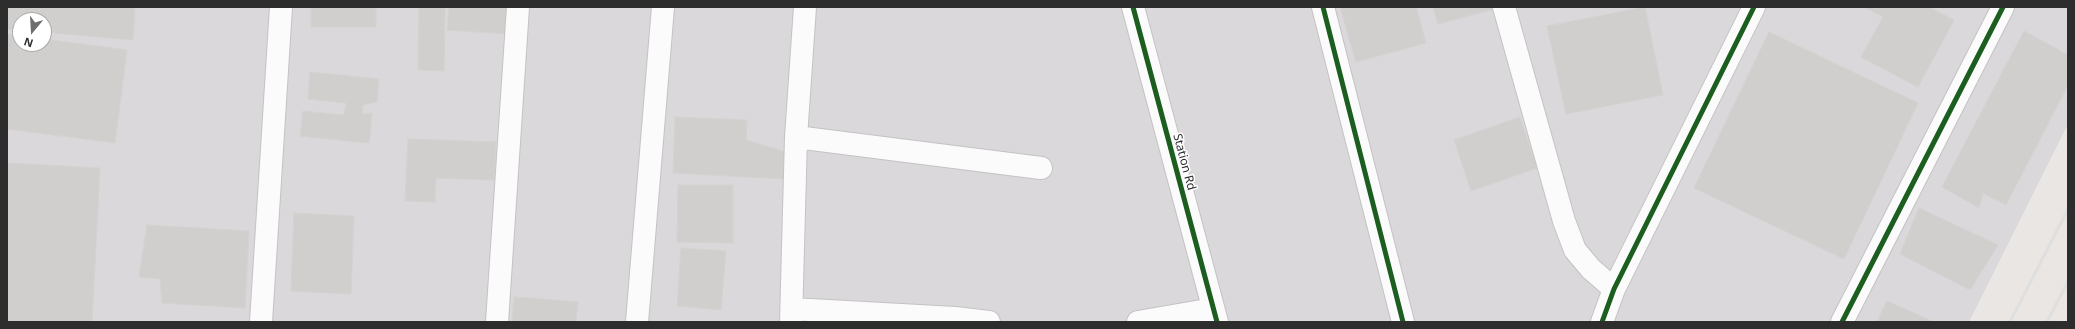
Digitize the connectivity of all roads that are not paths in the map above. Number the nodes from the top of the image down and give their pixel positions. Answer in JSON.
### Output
{"nodes":[{"id":1,"x":281,"y":7,"type":"edge"},
{"id":2,"x":518,"y":7,"type":"edge"},
{"id":3,"x":663,"y":7,"type":"edge"},
{"id":4,"x":805,"y":7,"type":"edge"},
{"id":5,"x":1132,"y":7,"type":"edge"},
{"id":6,"x":1323,"y":7,"type":"edge"},
{"id":7,"x":1504,"y":7,"type":"edge"},
{"id":8,"x":1754,"y":7,"type":"edge"},
{"id":9,"x":2003,"y":7,"type":"edge"},
{"id":10,"x":796,"y":137,"type":"junction"},
{"id":11,"x":1041,"y":168,"type":"dead end"},
{"id":12,"x":1614,"y":289,"type":"junction"},
{"id":13,"x":792,"y":316,"type":"edge"},
{"id":14,"x":1215,"y":316,"type":"edge"},
{"id":15,"x":955,"y":320,"type":"edge"},
{"id":16,"x":1606,"y":321,"type":"edge"},
{"id":17,"x":262,"y":322,"type":"edge"},
{"id":18,"x":497,"y":322,"type":"edge"},
{"id":19,"x":637,"y":322,"type":"edge"},
{"id":20,"x":989,"y":322,"type":"edge"},
{"id":21,"x":1138,"y":322,"type":"edge"},
{"id":22,"x":1403,"y":322,"type":"edge"},
{"id":23,"x":1842,"y":322,"type":"edge"}],
"edges":[{"from":1,"to":17,"type":"street"},
{"from":2,"to":18,"type":"street"},
{"from":3,"to":19,"type":"street"},
{"from":4,"to":10,"type":"street"},
{"from":5,"to":14,"type":"street","name":"Station Rd"},
{"from":6,"to":22,"type":"street"},
{"from":7,"to":12,"type":"street"},
{"from":8,"to":12,"type":"street"},
{"from":9,"to":23,"type":"street"},
{"from":10,"to":11,"type":"street"},
{"from":10,"to":13,"type":"street"},
{"from":12,"to":16,"type":"street"},
{"from":13,"to":15,"type":"street"},
{"from":14,"to":21,"type":"street"},
{"from":15,"to":20,"type":"street"}]}
